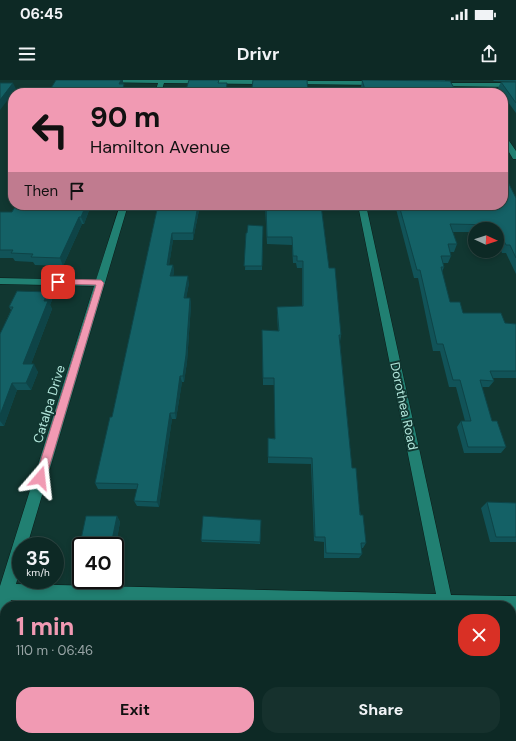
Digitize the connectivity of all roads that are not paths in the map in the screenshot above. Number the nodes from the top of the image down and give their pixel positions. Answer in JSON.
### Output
{"nodes":[{"id":1,"x":89,"y":80,"type":"edge"},
{"id":2,"x":162,"y":80,"type":"edge"},
{"id":3,"x":280,"y":82,"type":"edge"},
{"id":4,"x":288,"y":82,"type":"edge"},
{"id":5,"x":470,"y":82,"type":"edge"},
{"id":6,"x":385,"y":83,"type":"edge"},
{"id":7,"x":336,"y":84,"type":"edge"},
{"id":8,"x":431,"y":84,"type":"edge"},
{"id":9,"x":516,"y":85,"type":"edge"},
{"id":10,"x":508,"y":144,"type":"edge"},
{"id":11,"x":516,"y":157,"type":"edge"},
{"id":12,"x":123,"y":210,"type":"edge"},
{"id":13,"x":363,"y":210,"type":"edge"},
{"id":14,"x":0,"y":281,"type":"edge"},
{"id":15,"x":101,"y":283,"type":"junction"},
{"id":16,"x":2,"y":591,"type":"edge"},
{"id":17,"x":1,"y":601,"type":"edge"},
{"id":18,"x":344,"y":601,"type":"edge"},
{"id":19,"x":445,"y":601,"type":"edge"}],
"edges":[{"from":1,"to":2,"type":"street"},
{"from":2,"to":3,"type":"street"},
{"from":4,"to":7,"type":"street"},
{"from":5,"to":8,"type":"street"},
{"from":5,"to":9,"type":"street"},
{"from":6,"to":7,"type":"street"},
{"from":10,"to":11,"type":"street"},
{"from":12,"to":15,"type":"street","name":"Catalpa Drive"},
{"from":13,"to":19,"type":"street","name":"Dorothea Road"},
{"from":14,"to":15,"type":"street"},
{"from":15,"to":16,"type":"street","name":"Catalpa Drive"},
{"from":16,"to":17,"type":"street","name":"Catalpa Drive"},
{"from":16,"to":18,"type":"street"}]}
